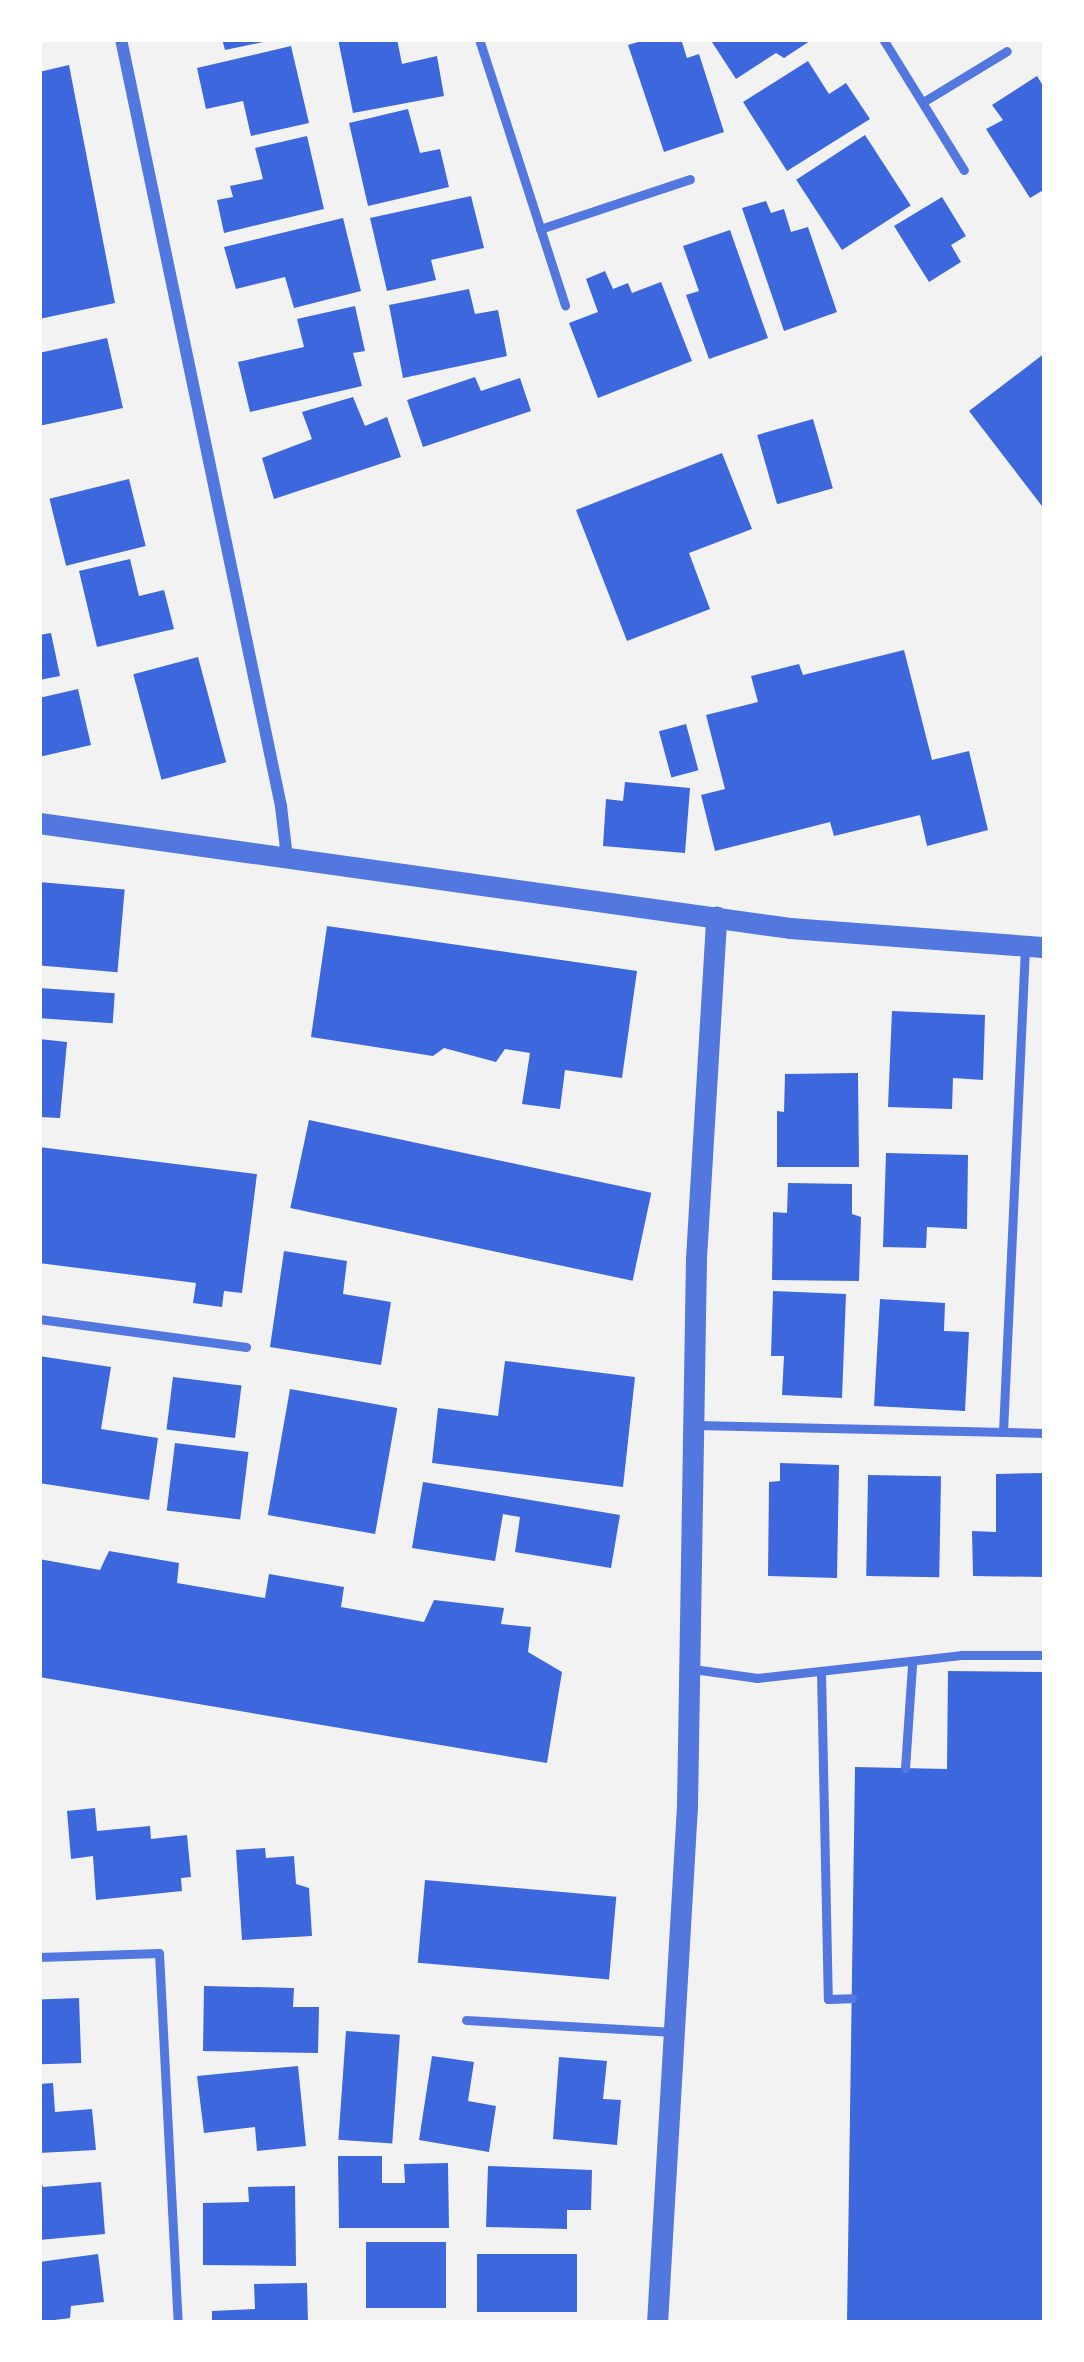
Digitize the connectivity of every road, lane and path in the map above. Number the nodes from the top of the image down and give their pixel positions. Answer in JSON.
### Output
{"nodes":[{"id":1,"x":122,"y":39,"type":"edge"},
{"id":2,"x":479,"y":39,"type":"edge"},
{"id":3,"x":883,"y":39,"type":"edge"},
{"id":4,"x":1007,"y":51,"type":"dead end"},
{"id":5,"x":922,"y":102,"type":"junction"},
{"id":6,"x":964,"y":170,"type":"dead end"},
{"id":7,"x":690,"y":179,"type":"dead end"},
{"id":8,"x":541,"y":229,"type":"junction"},
{"id":9,"x":565,"y":305,"type":"dead end"},
{"id":10,"x":39,"y":823,"type":"edge"},
{"id":11,"x":286,"y":858,"type":"junction"},
{"id":12,"x":716,"y":917,"type":"junction"},
{"id":13,"x":1035,"y":946,"type":"edge"},
{"id":14,"x":39,"y":1319,"type":"edge"},
{"id":15,"x":246,"y":1347,"type":"dead end"},
{"id":16,"x":696,"y":1425,"type":"junction"},
{"id":17,"x":1003,"y":1432,"type":"junction"},
{"id":18,"x":1045,"y":1432,"type":"edge"},
{"id":19,"x":1045,"y":1655,"type":"edge"},
{"id":20,"x":912,"y":1664,"type":"junction"},
{"id":21,"x":693,"y":1669,"type":"junction"},
{"id":22,"x":821,"y":1672,"type":"junction"},
{"id":23,"x":905,"y":1768,"type":"dead end"},
{"id":24,"x":39,"y":1957,"type":"edge"},
{"id":25,"x":852,"y":1998,"type":"dead end"},
{"id":26,"x":466,"y":2020,"type":"dead end"},
{"id":27,"x":674,"y":2032,"type":"junction"},
{"id":28,"x":178,"y":2323,"type":"edge"},
{"id":29,"x":657,"y":2323,"type":"edge"}],
"edges":[{"from":1,"to":11,"type":"street"},
{"from":2,"to":8,"type":"lane"},
{"from":3,"to":5,"type":"lane"},
{"from":4,"to":5,"type":"lane"},
{"from":5,"to":6,"type":"lane"},
{"from":7,"to":8,"type":"lane"},
{"from":8,"to":9,"type":"lane"},
{"from":10,"to":11,"type":"street"},
{"from":11,"to":12,"type":"street"},
{"from":12,"to":13,"type":"street"},
{"from":12,"to":16,"type":"street"},
{"from":13,"to":17,"type":"lane"},
{"from":14,"to":15,"type":"lane"},
{"from":16,"to":17,"type":"lane"},
{"from":16,"to":21,"type":"street"},
{"from":17,"to":18,"type":"lane"},
{"from":19,"to":20,"type":"lane"},
{"from":20,"to":22,"type":"lane"},
{"from":20,"to":23,"type":"lane"},
{"from":21,"to":22,"type":"lane"},
{"from":21,"to":27,"type":"street"},
{"from":22,"to":25,"type":"lane"},
{"from":24,"to":28,"type":"lane"},
{"from":26,"to":27,"type":"lane"},
{"from":27,"to":29,"type":"street"}]}
